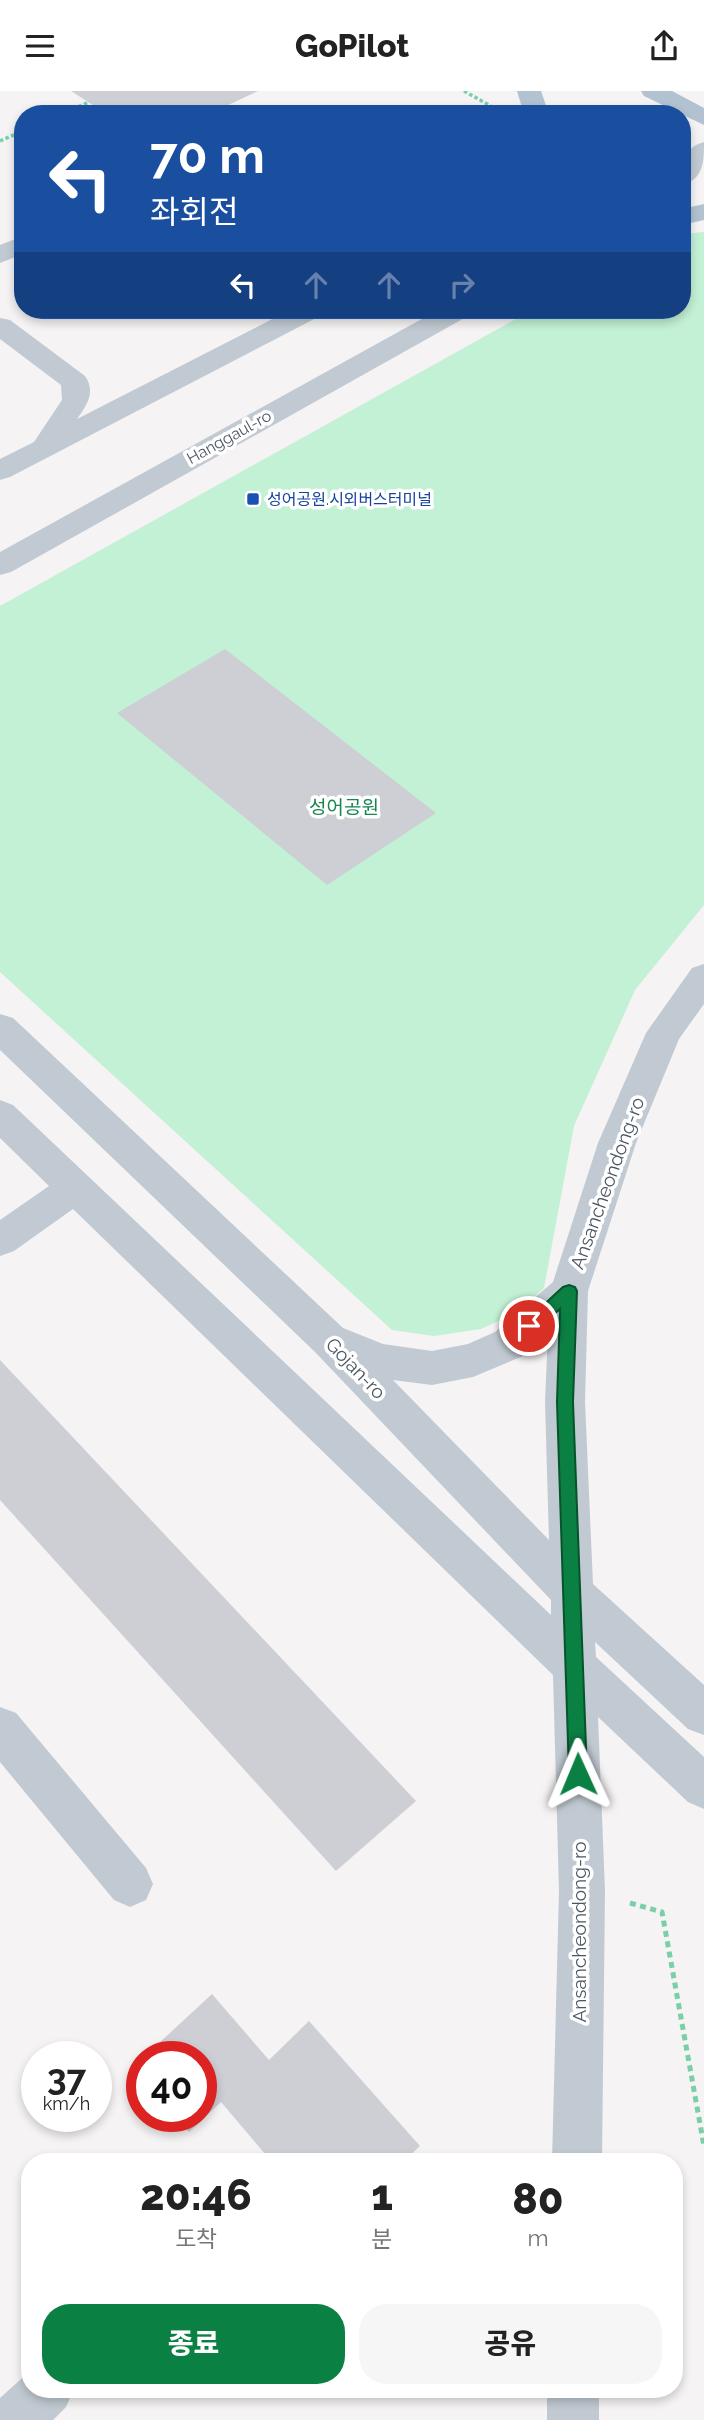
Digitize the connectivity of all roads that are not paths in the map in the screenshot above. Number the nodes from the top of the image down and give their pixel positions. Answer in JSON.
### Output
{"nodes":[{"id":1,"x":653,"y":91,"type":"edge"},
{"id":2,"x":679,"y":105,"type":"edge"},
{"id":3,"x":704,"y":150,"type":"edge"},
{"id":4,"x":691,"y":166,"type":"edge"},
{"id":5,"x":293,"y":319,"type":"edge"},
{"id":6,"x":442,"y":319,"type":"edge"},
{"id":7,"x":0,"y":326,"type":"edge"},
{"id":8,"x":44,"y":448,"type":"junction"},
{"id":9,"x":0,"y":471,"type":"edge"},
{"id":10,"x":0,"y":565,"type":"edge"},
{"id":11,"x":704,"y":977,"type":"edge"},
{"id":12,"x":0,"y":1028,"type":"edge"},
{"id":13,"x":0,"y":1115,"type":"edge"},
{"id":14,"x":75,"y":1188,"type":"junction"},
{"id":15,"x":0,"y":1240,"type":"edge"},
{"id":16,"x":569,"y":1291,"type":"junction"},
{"id":17,"x":329,"y":1340,"type":"junction"},
{"id":18,"x":570,"y":1591,"type":"junction"},
{"id":19,"x":576,"y":1668,"type":"junction"},
{"id":20,"x":704,"y":1714,"type":"edge"},
{"id":21,"x":0,"y":1728,"type":"edge"},
{"id":22,"x":704,"y":1787,"type":"edge"},
{"id":23,"x":130,"y":1884,"type":"dead end"},
{"id":24,"x":577,"y":2153,"type":"edge"},
{"id":25,"x":38,"y":2398,"type":"edge"},
{"id":26,"x":573,"y":2398,"type":"edge"},
{"id":27,"x":15,"y":2420,"type":"edge"},
{"id":28,"x":573,"y":2420,"type":"edge"}],
"edges":[{"from":1,"to":2,"type":"main road"},
{"from":3,"to":4,"type":"street"},
{"from":5,"to":8,"type":"street"},
{"from":6,"to":10,"type":"street","name":"Hanggaul-ro"},
{"from":7,"to":8,"type":"street"},
{"from":8,"to":9,"type":"street"},
{"from":11,"to":16,"type":"street","name":"Ansancheondong-ro"},
{"from":12,"to":17,"type":"street","name":"Gojan-ro"},
{"from":13,"to":14,"type":"street"},
{"from":14,"to":15,"type":"street"},
{"from":14,"to":19,"type":"street"},
{"from":16,"to":17,"type":"street"},
{"from":16,"to":18,"type":"street","name":"Ansancheondong-ro"},
{"from":17,"to":18,"type":"street","name":"Gojan-ro"},
{"from":18,"to":19,"type":"street","name":"Ansancheondong-ro"},
{"from":18,"to":20,"type":"street","name":"Gojan-ro"},
{"from":19,"to":22,"type":"street"},
{"from":19,"to":24,"type":"street","name":"Ansancheondong-ro"},
{"from":21,"to":23,"type":"street"},
{"from":25,"to":27,"type":"street"},
{"from":26,"to":28,"type":"street"}]}
